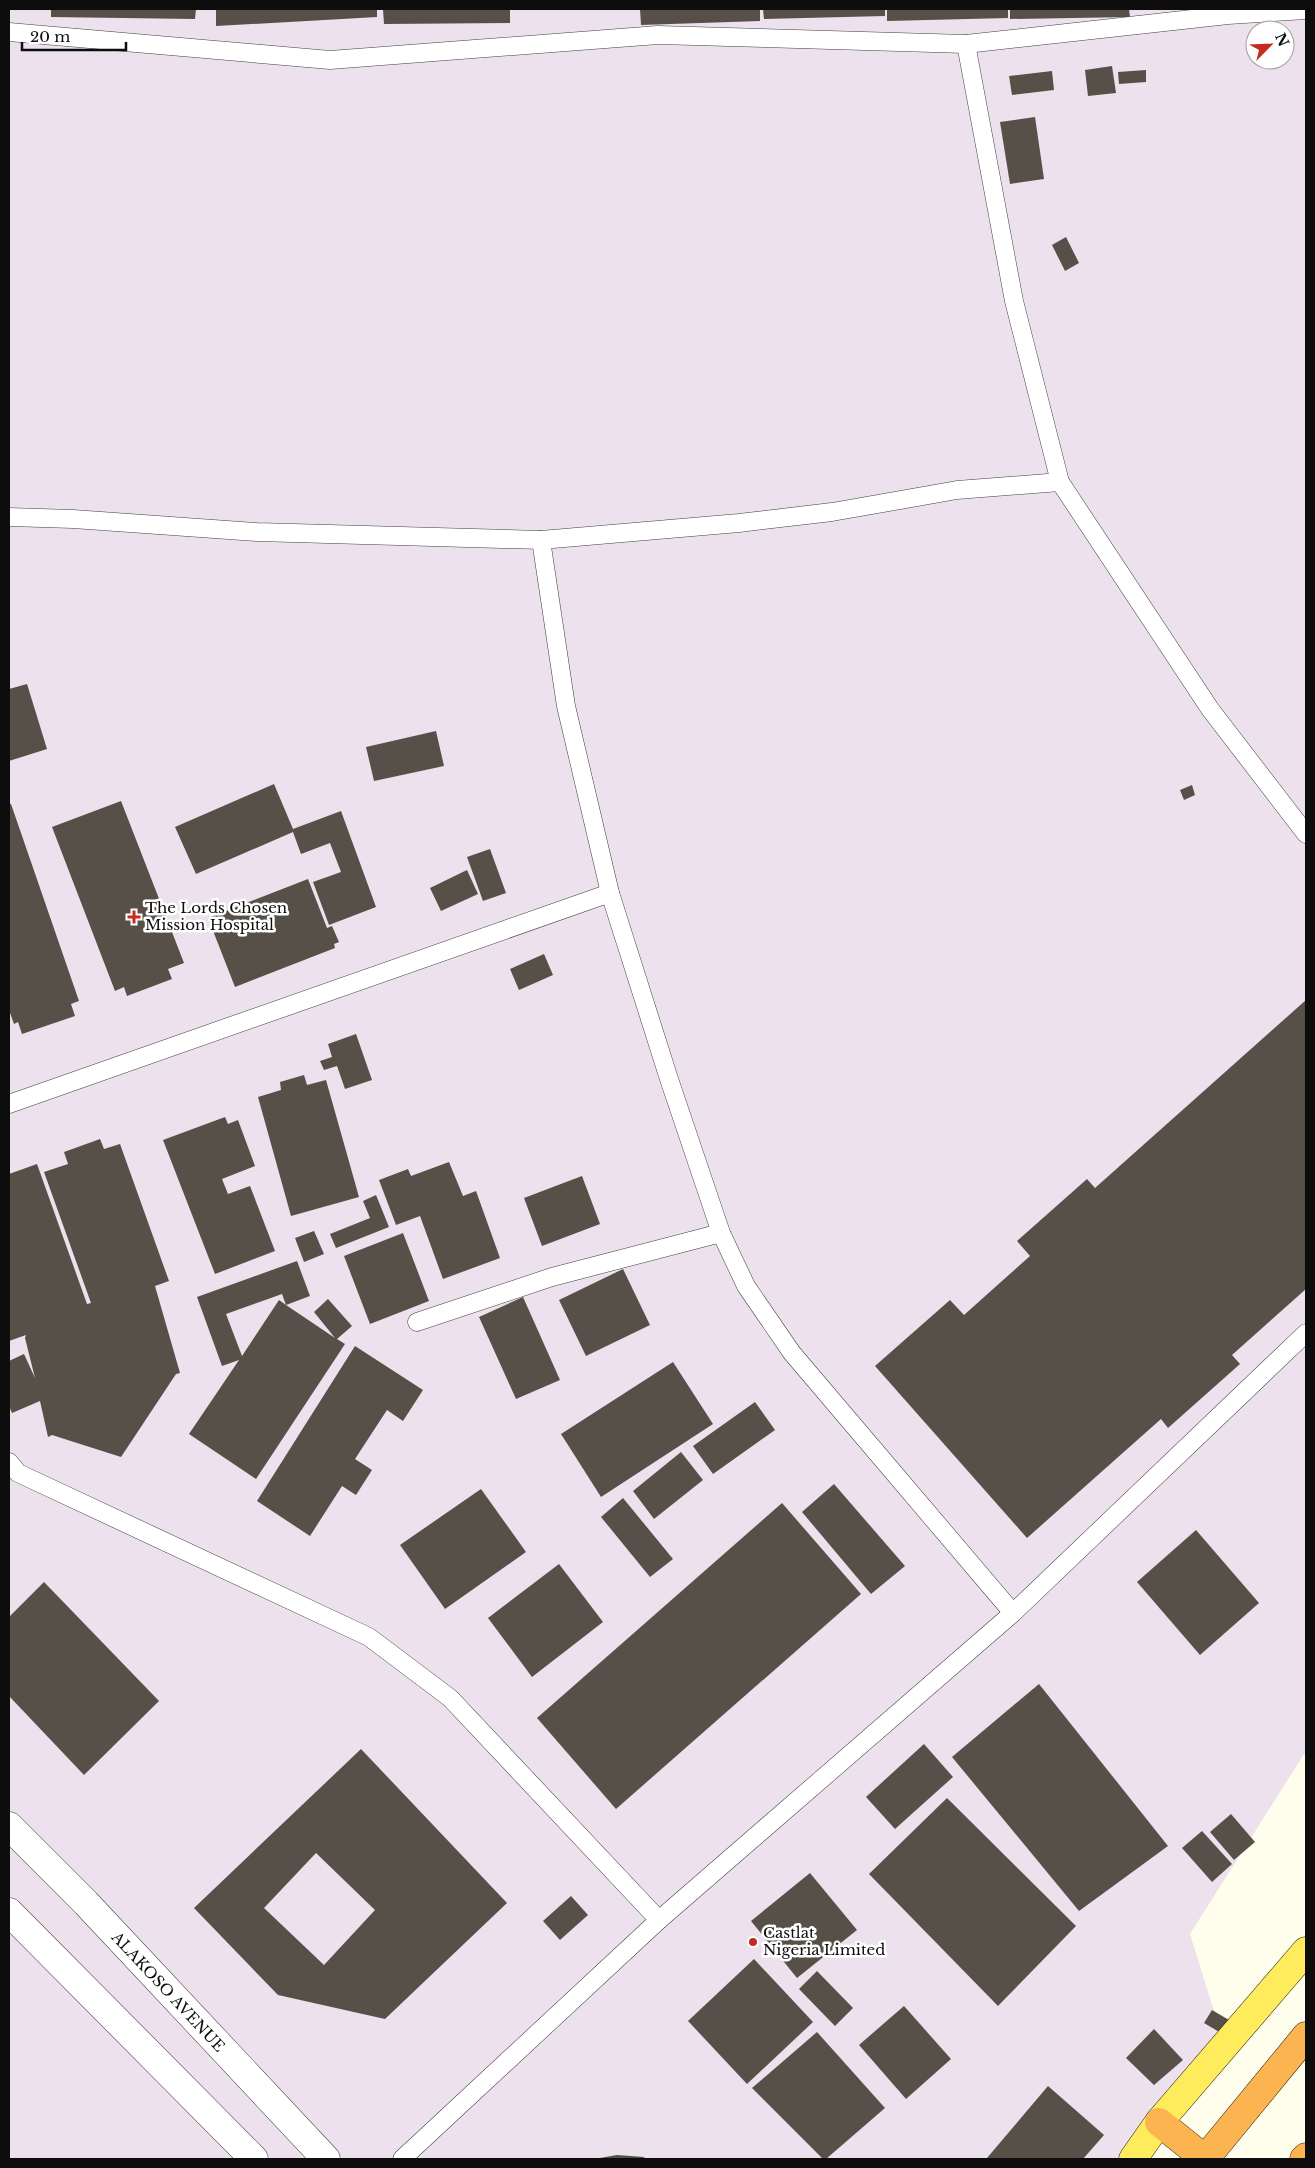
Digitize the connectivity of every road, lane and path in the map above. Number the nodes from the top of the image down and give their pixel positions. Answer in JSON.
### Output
{"nodes":[{"id":1,"x":1306,"y":10,"type":"edge"},
{"id":2,"x":9,"y":32,"type":"edge"},
{"id":3,"x":966,"y":44,"type":"junction"},
{"id":4,"x":1060,"y":482,"type":"junction"},
{"id":5,"x":9,"y":517,"type":"edge"},
{"id":6,"x":541,"y":540,"type":"junction"},
{"id":7,"x":1306,"y":834,"type":"edge"},
{"id":8,"x":610,"y":894,"type":"junction"},
{"id":9,"x":9,"y":1104,"type":"edge"},
{"id":10,"x":721,"y":1233,"type":"junction"},
{"id":11,"x":417,"y":1322,"type":"dead end"},
{"id":12,"x":1306,"y":1333,"type":"edge"},
{"id":13,"x":9,"y":1462,"type":"edge"},
{"id":14,"x":1013,"y":1613,"type":"junction"},
{"id":15,"x":9,"y":1826,"type":"edge"},
{"id":16,"x":9,"y":1912,"type":"edge"},
{"id":17,"x":659,"y":1920,"type":"junction"},
{"id":18,"x":1306,"y":1951,"type":"edge"},
{"id":19,"x":1306,"y":2036,"type":"edge"},
{"id":20,"x":1159,"y":2122,"type":"junction"},
{"id":21,"x":254,"y":2159,"type":"edge"},
{"id":22,"x":326,"y":2159,"type":"edge"},
{"id":23,"x":402,"y":2159,"type":"edge"},
{"id":24,"x":1133,"y":2159,"type":"edge"},
{"id":25,"x":1205,"y":2159,"type":"edge"}],
"edges":[{"from":1,"to":3,"type":"lane"},
{"from":2,"to":3,"type":"lane"},
{"from":3,"to":4,"type":"lane"},
{"from":4,"to":6,"type":"lane"},
{"from":4,"to":7,"type":"lane"},
{"from":5,"to":6,"type":"lane"},
{"from":6,"to":8,"type":"lane"},
{"from":8,"to":9,"type":"lane"},
{"from":8,"to":10,"type":"lane"},
{"from":10,"to":11,"type":"lane"},
{"from":10,"to":14,"type":"lane"},
{"from":12,"to":14,"type":"lane"},
{"from":13,"to":17,"type":"lane"},
{"from":14,"to":17,"type":"lane"},
{"from":15,"to":22,"type":"street","name":"ALAKOSO AVENUE"},
{"from":16,"to":21,"type":"street"},
{"from":17,"to":23,"type":"lane"},
{"from":18,"to":20,"type":"main road"},
{"from":19,"to":25,"type":"highway"},
{"from":20,"to":24,"type":"main road"},
{"from":20,"to":25,"type":"highway"}]}
